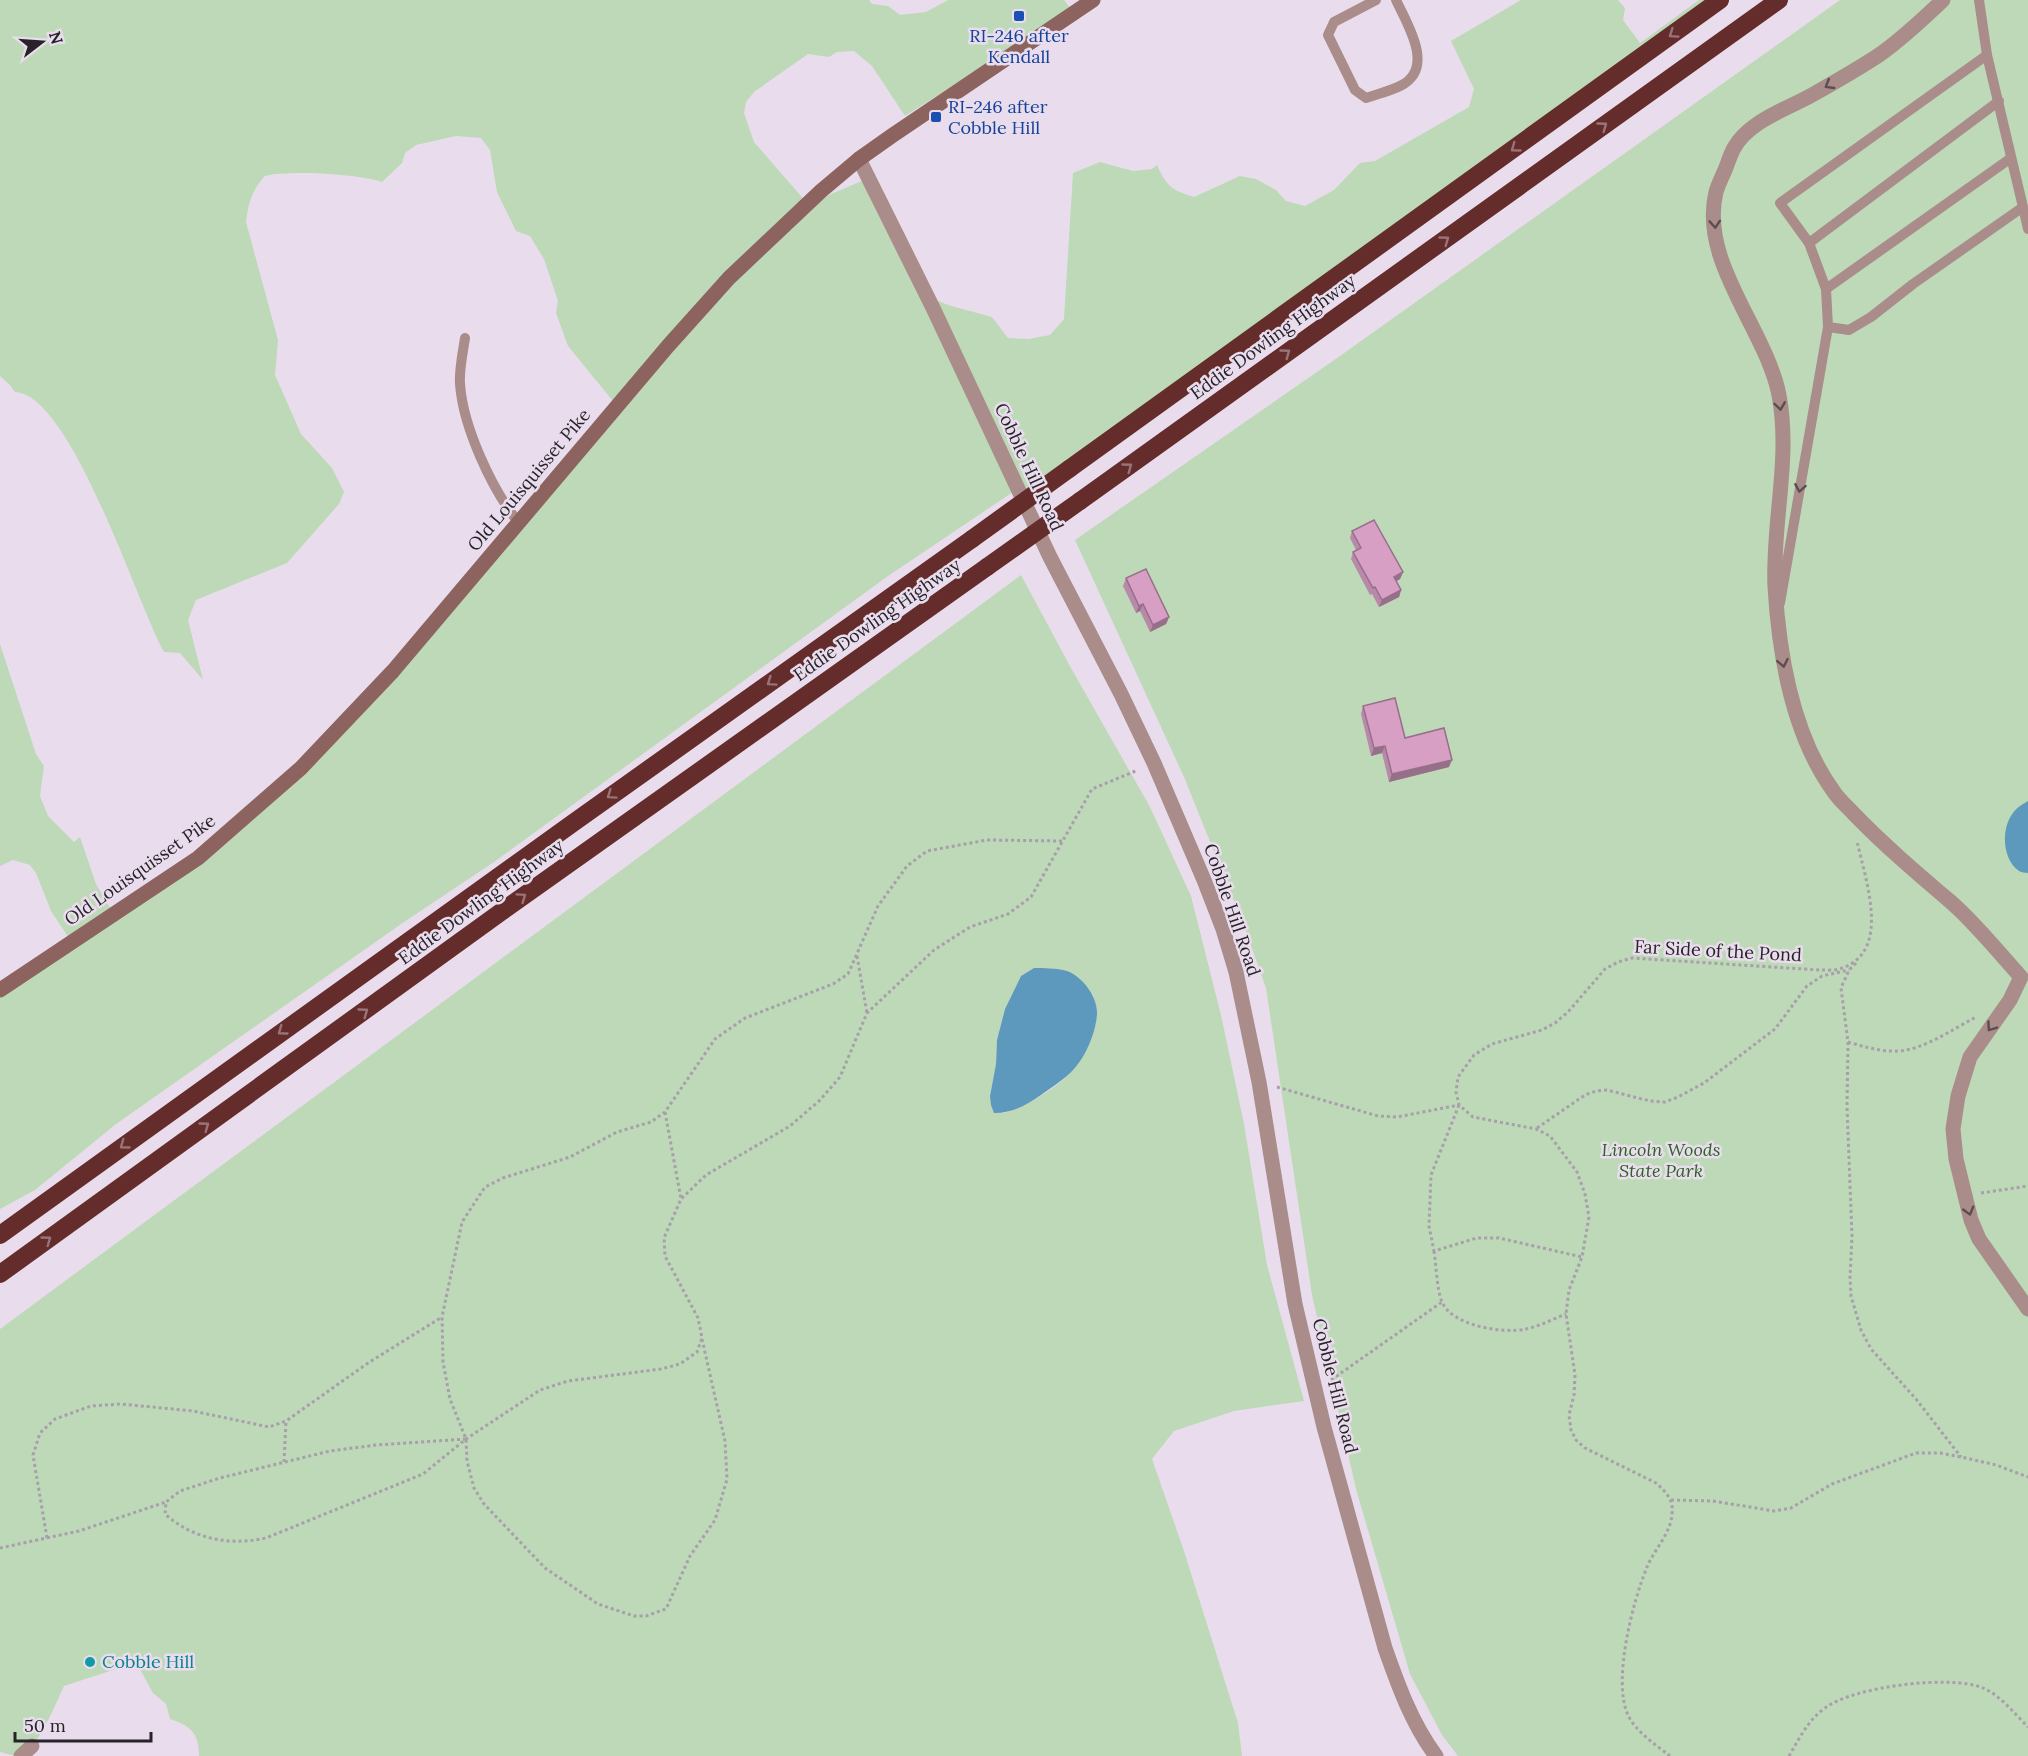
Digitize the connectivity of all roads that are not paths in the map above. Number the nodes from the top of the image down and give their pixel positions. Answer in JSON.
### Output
{"nodes":[{"id":1,"x":1376,"y":0,"type":"edge"},
{"id":2,"x":1396,"y":0,"type":"edge"},
{"id":3,"x":1720,"y":0,"type":"edge"},
{"id":4,"x":1779,"y":0,"type":"edge"},
{"id":5,"x":1943,"y":0,"type":"edge"},
{"id":6,"x":1979,"y":0,"type":"edge"},
{"id":7,"x":1084,"y":2,"type":"edge"},
{"id":8,"x":1988,"y":55,"type":"junction"},
{"id":9,"x":1999,"y":100,"type":"junction"},
{"id":10,"x":2011,"y":158,"type":"junction"},
{"id":11,"x":859,"y":159,"type":"junction"},
{"id":12,"x":2023,"y":207,"type":"junction"},
{"id":13,"x":2028,"y":229,"type":"edge"},
{"id":14,"x":1809,"y":243,"type":"junction"},
{"id":15,"x":1826,"y":289,"type":"junction"},
{"id":16,"x":1828,"y":327,"type":"junction"},
{"id":17,"x":465,"y":338,"type":"dead end"},
{"id":18,"x":519,"y":523,"type":"junction"},
{"id":19,"x":1777,"y":621,"type":"junction"},
{"id":20,"x":2025,"y":972,"type":"edge"},
{"id":21,"x":0,"y":990,"type":"edge"},
{"id":22,"x":0,"y":1235,"type":"edge"},
{"id":23,"x":0,"y":1274,"type":"edge"},
{"id":24,"x":2028,"y":1309,"type":"edge"},
{"id":25,"x":1436,"y":1756,"type":"edge"}],
"edges":[{"from":1,"to":2,"type":"lane"},
{"from":3,"to":22,"type":"highway","name":"Eddie Dowling Highway","one_way":true,"bridge":true},
{"from":23,"to":4,"type":"highway","name":"Eddie Dowling Highway","one_way":true,"bridge":true},
{"from":5,"to":19,"type":"street","one_way":true},
{"from":6,"to":8,"type":"lane"},
{"from":7,"to":11,"type":"main road","name":"Old Louisquisset Pike"},
{"from":8,"to":9,"type":"lane"},
{"from":8,"to":14,"type":"lane"},
{"from":9,"to":10,"type":"lane"},
{"from":9,"to":14,"type":"lane"},
{"from":10,"to":12,"type":"lane"},
{"from":10,"to":15,"type":"lane"},
{"from":11,"to":18,"type":"main road","name":"Old Louisquisset Pike"},
{"from":11,"to":25,"type":"street","name":"Cobble Hill Road"},
{"from":12,"to":13,"type":"lane"},
{"from":12,"to":16,"type":"lane"},
{"from":14,"to":15,"type":"lane"},
{"from":15,"to":16,"type":"lane"},
{"from":16,"to":19,"type":"lane","one_way":true},
{"from":17,"to":18,"type":"lane"},
{"from":18,"to":21,"type":"main road","name":"Old Louisquisset Pike"},
{"from":19,"to":20,"type":"street","one_way":true},
{"from":20,"to":24,"type":"street","one_way":true}]}
